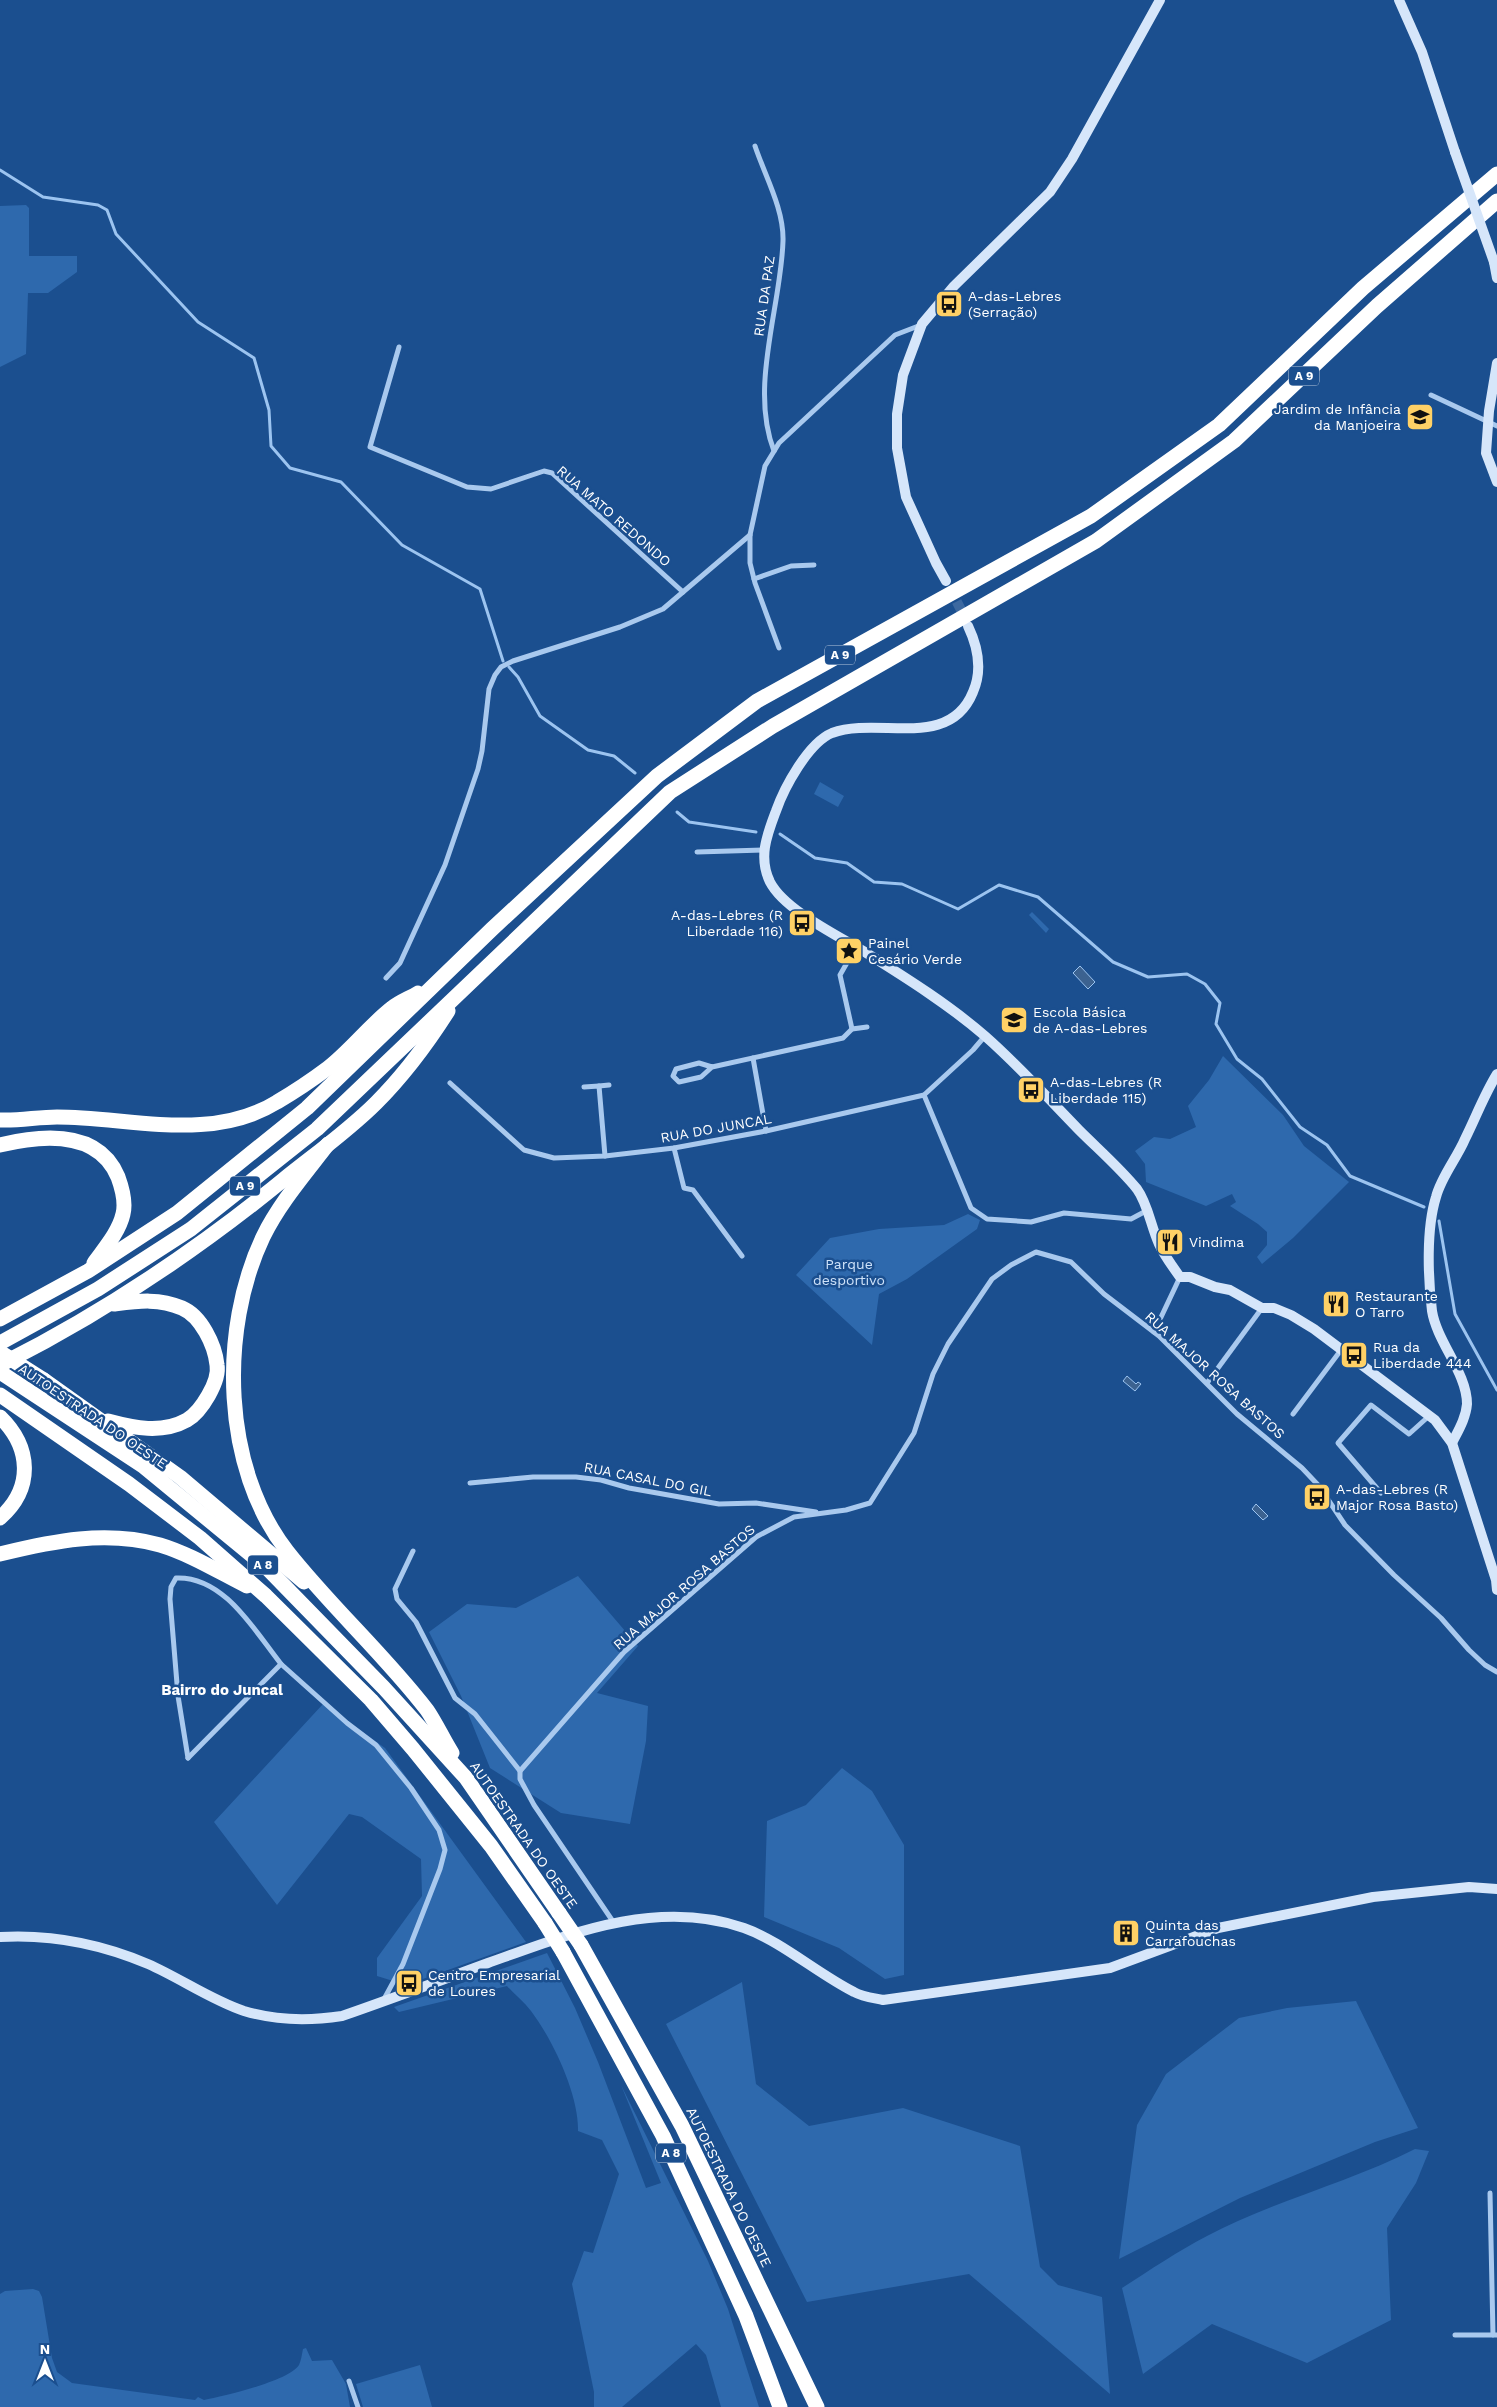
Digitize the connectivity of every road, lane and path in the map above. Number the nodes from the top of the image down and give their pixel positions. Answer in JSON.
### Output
{"nodes":[{"id":1,"x":1160,"y":0,"type":"edge"},
{"id":2,"x":1399,"y":0,"type":"edge"},
{"id":3,"x":755,"y":146,"type":"dead end"},
{"id":4,"x":1497,"y":174,"type":"edge"},
{"id":5,"x":1497,"y":201,"type":"edge"},
{"id":6,"x":1497,"y":278,"type":"edge"},
{"id":7,"x":922,"y":324,"type":"junction"},
{"id":8,"x":399,"y":347,"type":"dead end"},
{"id":9,"x":1497,"y":363,"type":"edge"},
{"id":10,"x":1495,"y":389,"type":"edge"},
{"id":11,"x":1431,"y":395,"type":"dead end"},
{"id":12,"x":1493,"y":423,"type":"edge"},
{"id":13,"x":774,"y":452,"type":"junction"},
{"id":14,"x":1496,"y":477,"type":"edge"},
{"id":15,"x":750,"y":535,"type":"junction"},
{"id":16,"x":814,"y":565,"type":"dead end"},
{"id":17,"x":754,"y":579,"type":"junction"},
{"id":18,"x":946,"y":582,"type":"tunnel mouth"},
{"id":19,"x":683,"y":592,"type":"junction"},
{"id":20,"x":968,"y":626,"type":"tunnel mouth"},
{"id":21,"x":779,"y":648,"type":"dead end"},
{"id":22,"x":763,"y":850,"type":"junction"},
{"id":23,"x":697,"y":852,"type":"dead end"},
{"id":24,"x":857,"y":947,"type":"junction"},
{"id":25,"x":386,"y":978,"type":"dead end"},
{"id":26,"x":435,"y":984,"type":"junction"},
{"id":27,"x":461,"y":990,"type":"junction"},
{"id":28,"x":867,"y":1027,"type":"dead end"},
{"id":29,"x":852,"y":1029,"type":"junction"},
{"id":30,"x":985,"y":1036,"type":"junction"},
{"id":31,"x":753,"y":1058,"type":"junction"},
{"id":32,"x":712,"y":1067,"type":"junction"},
{"id":33,"x":1497,"y":1074,"type":"edge"},
{"id":34,"x":450,"y":1083,"type":"dead end"},
{"id":35,"x":609,"y":1085,"type":"dead end"},
{"id":36,"x":599,"y":1086,"type":"junction"},
{"id":37,"x":584,"y":1087,"type":"dead end"},
{"id":38,"x":924,"y":1094,"type":"junction"},
{"id":39,"x":0,"y":1120,"type":"edge"},
{"id":40,"x":19,"y":1121,"type":"junction"},
{"id":41,"x":0,"y":1125,"type":"edge"},
{"id":42,"x":766,"y":1131,"type":"junction"},
{"id":43,"x":328,"y":1144,"type":"junction"},
{"id":44,"x":0,"y":1145,"type":"edge"},
{"id":45,"x":674,"y":1148,"type":"junction"},
{"id":46,"x":605,"y":1156,"type":"junction"},
{"id":47,"x":1146,"y":1211,"type":"junction"},
{"id":48,"x":742,"y":1256,"type":"dead end"},
{"id":49,"x":88,"y":1271,"type":"junction"},
{"id":50,"x":1180,"y":1277,"type":"junction"},
{"id":51,"x":110,"y":1305,"type":"junction"},
{"id":52,"x":1262,"y":1308,"type":"junction"},
{"id":53,"x":0,"y":1319,"type":"edge"},
{"id":54,"x":1154,"y":1332,"type":"junction"},
{"id":55,"x":0,"y":1343,"type":"edge"},
{"id":56,"x":1342,"y":1350,"type":"junction"},
{"id":57,"x":0,"y":1352,"type":"edge"},
{"id":58,"x":0,"y":1365,"type":"edge"},
{"id":59,"x":0,"y":1372,"type":"edge"},
{"id":60,"x":1207,"y":1383,"type":"junction"},
{"id":61,"x":4,"y":1397,"type":"edge"},
{"id":62,"x":1293,"y":1414,"type":"dead end"},
{"id":63,"x":1429,"y":1416,"type":"junction"},
{"id":64,"x":0,"y":1417,"type":"edge"},
{"id":65,"x":100,"y":1419,"type":"junction"},
{"id":66,"x":1452,"y":1442,"type":"junction"},
{"id":67,"x":470,"y":1483,"type":"dead end"},
{"id":68,"x":1381,"y":1493,"type":"dead end"},
{"id":69,"x":821,"y":1513,"type":"junction"},
{"id":70,"x":0,"y":1518,"type":"edge"},
{"id":71,"x":32,"y":1546,"type":"junction"},
{"id":72,"x":0,"y":1548,"type":"edge"},
{"id":73,"x":413,"y":1551,"type":"dead end"},
{"id":74,"x":0,"y":1554,"type":"edge"},
{"id":75,"x":1497,"y":1590,"type":"edge"},
{"id":76,"x":266,"y":1596,"type":"junction"},
{"id":77,"x":341,"y":1614,"type":"junction"},
{"id":78,"x":280,"y":1664,"type":"junction"},
{"id":79,"x":1497,"y":1672,"type":"edge"},
{"id":80,"x":520,"y":1771,"type":"junction"},
{"id":81,"x":466,"y":1778,"type":"junction"},
{"id":82,"x":1497,"y":1889,"type":"edge"},
{"id":83,"x":614,"y":1922,"type":"junction"},
{"id":84,"x":0,"y":1937,"type":"edge"},
{"id":85,"x":383,"y":2001,"type":"junction"},
{"id":86,"x":1490,"y":2193,"type":"dead end"},
{"id":87,"x":1455,"y":2335,"type":"dead end"},
{"id":88,"x":1495,"y":2335,"type":"edge"},
{"id":89,"x":349,"y":2380,"type":"dead end"},
{"id":90,"x":358,"y":2407,"type":"edge"},
{"id":91,"x":780,"y":2407,"type":"edge"},
{"id":92,"x":817,"y":2407,"type":"edge"}],
"edges":[{"from":1,"to":7,"type":"street"},
{"from":2,"to":6,"type":"street","bridge":true},
{"from":3,"to":13,"type":"street","name":"RUA DA PAZ"},
{"from":4,"to":26,"type":"highway","number":"A 9"},
{"from":5,"to":27,"type":"highway","number":"A 9"},
{"from":7,"to":13,"type":"street"},
{"from":7,"to":18,"type":"street"},
{"from":8,"to":19,"type":"street","name":"RUA MATO REDONDO"},
{"from":9,"to":10,"type":"street"},
{"from":10,"to":12,"type":"street"},
{"from":11,"to":12,"type":"street"},
{"from":12,"to":14,"type":"street"},
{"from":13,"to":15,"type":"street"},
{"from":15,"to":17,"type":"street"},
{"from":15,"to":19,"type":"street"},
{"from":16,"to":17,"type":"street"},
{"from":17,"to":21,"type":"street"},
{"from":19,"to":25,"type":"street"},
{"from":20,"to":22,"type":"street"},
{"from":22,"to":23,"type":"street"},
{"from":22,"to":24,"type":"street"},
{"from":24,"to":29,"type":"street"},
{"from":24,"to":30,"type":"street"},
{"from":26,"to":40,"type":"highway"},
{"from":26,"to":49,"type":"highway","number":"A 9"},
{"from":27,"to":43,"type":"highway"},
{"from":27,"to":55,"type":"highway","number":"A 9"},
{"from":28,"to":29,"type":"street"},
{"from":29,"to":31,"type":"street"},
{"from":30,"to":38,"type":"street","name":"RUA DO JUNCAL"},
{"from":30,"to":47,"type":"street"},
{"from":31,"to":32,"type":"street"},
{"from":31,"to":42,"type":"street"},
{"from":32,"to":32,"type":"street"},
{"from":33,"to":66,"type":"street"},
{"from":34,"to":46,"type":"street","name":"RUA DO JUNCAL"},
{"from":35,"to":36,"type":"street"},
{"from":36,"to":37,"type":"street"},
{"from":36,"to":46,"type":"street"},
{"from":38,"to":42,"type":"street","name":"RUA DO JUNCAL"},
{"from":38,"to":47,"type":"street"},
{"from":39,"to":40,"type":"highway"},
{"from":40,"to":41,"type":"highway"},
{"from":42,"to":45,"type":"street","name":"RUA DO JUNCAL"},
{"from":43,"to":51,"type":"highway"},
{"from":43,"to":77,"type":"highway"},
{"from":44,"to":49,"type":"highway"},
{"from":45,"to":46,"type":"street","name":"RUA DO JUNCAL"},
{"from":45,"to":48,"type":"street"},
{"from":47,"to":50,"type":"street"},
{"from":49,"to":53,"type":"highway","number":"A 9"},
{"from":50,"to":52,"type":"street"},
{"from":50,"to":54,"type":"street"},
{"from":51,"to":58,"type":"highway"},
{"from":51,"to":65,"type":"highway"},
{"from":52,"to":56,"type":"street"},
{"from":52,"to":60,"type":"street"},
{"from":54,"to":60,"type":"street","name":"RUA MAJOR ROSA BASTOS"},
{"from":54,"to":69,"type":"street","name":"RUA MAJOR ROSA BASTOS"},
{"from":56,"to":62,"type":"street"},
{"from":56,"to":63,"type":"street"},
{"from":57,"to":65,"type":"highway","bridge":true},
{"from":59,"to":81,"type":"highway","name":"AUTOESTRADA DO OESTE","number":"A 8"},
{"from":60,"to":79,"type":"street","name":"RUA MAJOR ROSA BASTOS"},
{"from":61,"to":76,"type":"highway","number":"A 8"},
{"from":63,"to":66,"type":"street"},
{"from":63,"to":68,"type":"street"},
{"from":64,"to":70,"type":"highway"},
{"from":65,"to":77,"type":"highway"},
{"from":66,"to":75,"type":"street"},
{"from":67,"to":69,"type":"street","name":"RUA CASAL DO GIL"},
{"from":69,"to":80,"type":"street","name":"RUA MAJOR ROSA BASTOS"},
{"from":71,"to":72,"type":"highway"},
{"from":71,"to":74,"type":"highway"},
{"from":71,"to":76,"type":"highway"},
{"from":73,"to":80,"type":"street"},
{"from":76,"to":91,"type":"highway","number":"A 8","bridge":true},
{"from":77,"to":81,"type":"highway"},
{"from":78,"to":78,"type":"street"},
{"from":78,"to":85,"type":"street"},
{"from":80,"to":83,"type":"street"},
{"from":81,"to":92,"type":"highway","name":"AUTOESTRADA DO OESTE","number":"A 8","bridge":true},
{"from":82,"to":83,"type":"street"},
{"from":83,"to":85,"type":"street"},
{"from":84,"to":85,"type":"street"},
{"from":86,"to":88,"type":"street"},
{"from":87,"to":88,"type":"street"},
{"from":89,"to":90,"type":"street"}]}
